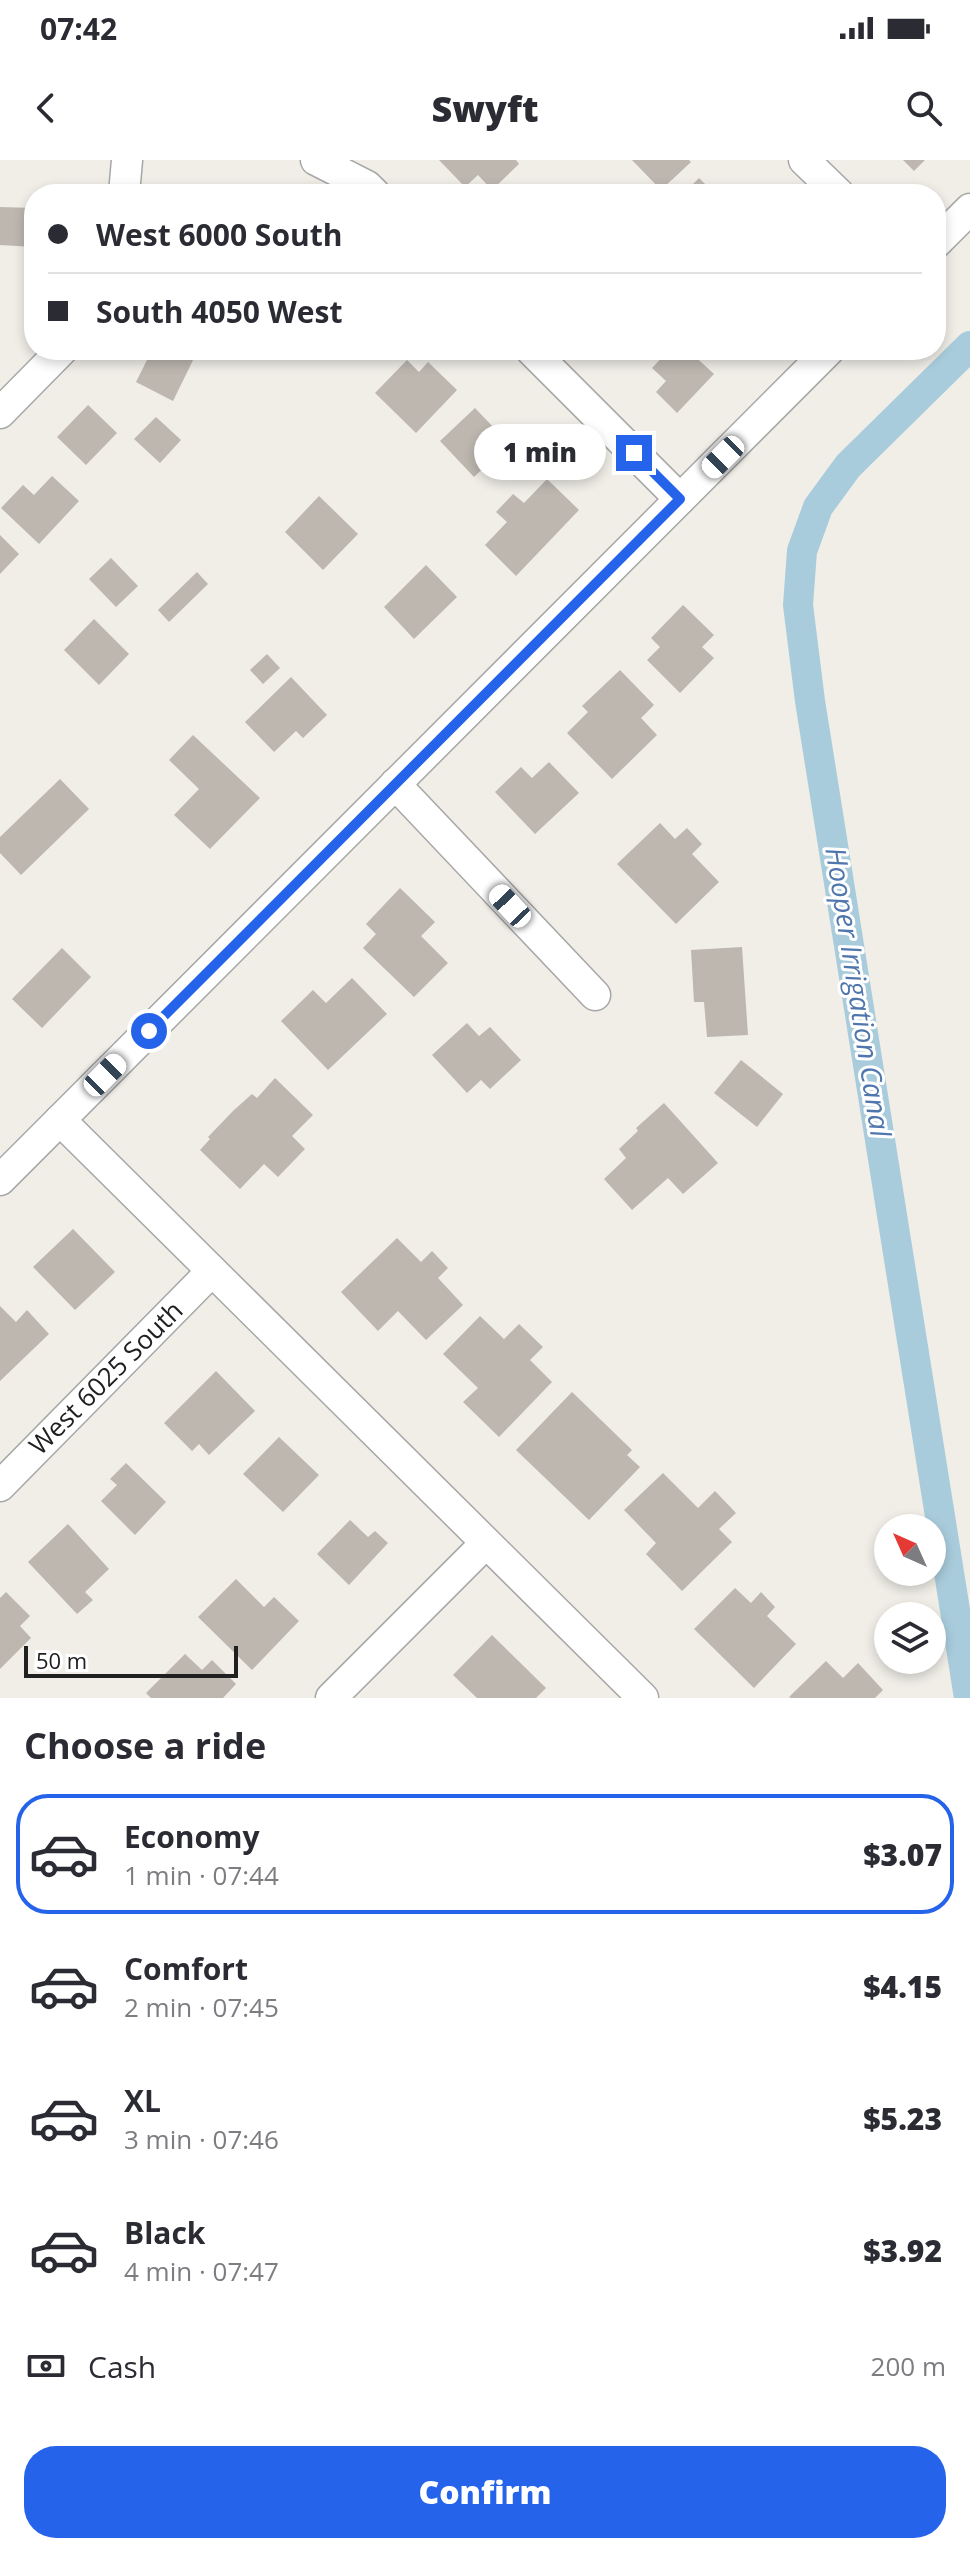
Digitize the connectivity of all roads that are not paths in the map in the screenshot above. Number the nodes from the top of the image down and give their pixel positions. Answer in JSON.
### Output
{"nodes":[{"id":1,"x":127,"y":160,"type":"edge"},
{"id":2,"x":316,"y":160,"type":"edge"},
{"id":3,"x":804,"y":160,"type":"edge"},
{"id":4,"x":125,"y":184,"type":"edge"},
{"id":5,"x":363,"y":184,"type":"edge"},
{"id":6,"x":829,"y":184,"type":"edge"},
{"id":7,"x":970,"y":209,"type":"edge"},
{"id":8,"x":946,"y":233,"type":"edge"},
{"id":9,"x":52,"y":360,"type":"edge"},
{"id":10,"x":541,"y":360,"type":"edge"},
{"id":11,"x":819,"y":360,"type":"edge"},
{"id":12,"x":0,"y":413,"type":"edge"},
{"id":13,"x":680,"y":499,"type":"junction"},
{"id":14,"x":395,"y":784,"type":"junction"},
{"id":15,"x":595,"y":995,"type":"dead end"},
{"id":16,"x":60,"y":1120,"type":"junction"},
{"id":17,"x":0,"y":1180,"type":"edge"},
{"id":18,"x":212,"y":1271,"type":"junction"},
{"id":19,"x":0,"y":1486,"type":"edge"},
{"id":20,"x":486,"y":1543,"type":"junction"},
{"id":21,"x":331,"y":1698,"type":"edge"},
{"id":22,"x":643,"y":1698,"type":"edge"}],
"edges":[{"from":1,"to":4,"type":"street"},
{"from":2,"to":5,"type":"street"},
{"from":3,"to":6,"type":"street"},
{"from":7,"to":8,"type":"street"},
{"from":9,"to":12,"type":"street"},
{"from":10,"to":13,"type":"street"},
{"from":11,"to":13,"type":"street"},
{"from":13,"to":14,"type":"street"},
{"from":14,"to":15,"type":"street"},
{"from":14,"to":16,"type":"street"},
{"from":16,"to":17,"type":"street"},
{"from":16,"to":18,"type":"street"},
{"from":18,"to":19,"type":"street","name":"West 6025 South"},
{"from":18,"to":20,"type":"street"},
{"from":20,"to":21,"type":"street"},
{"from":20,"to":22,"type":"street"}]}
